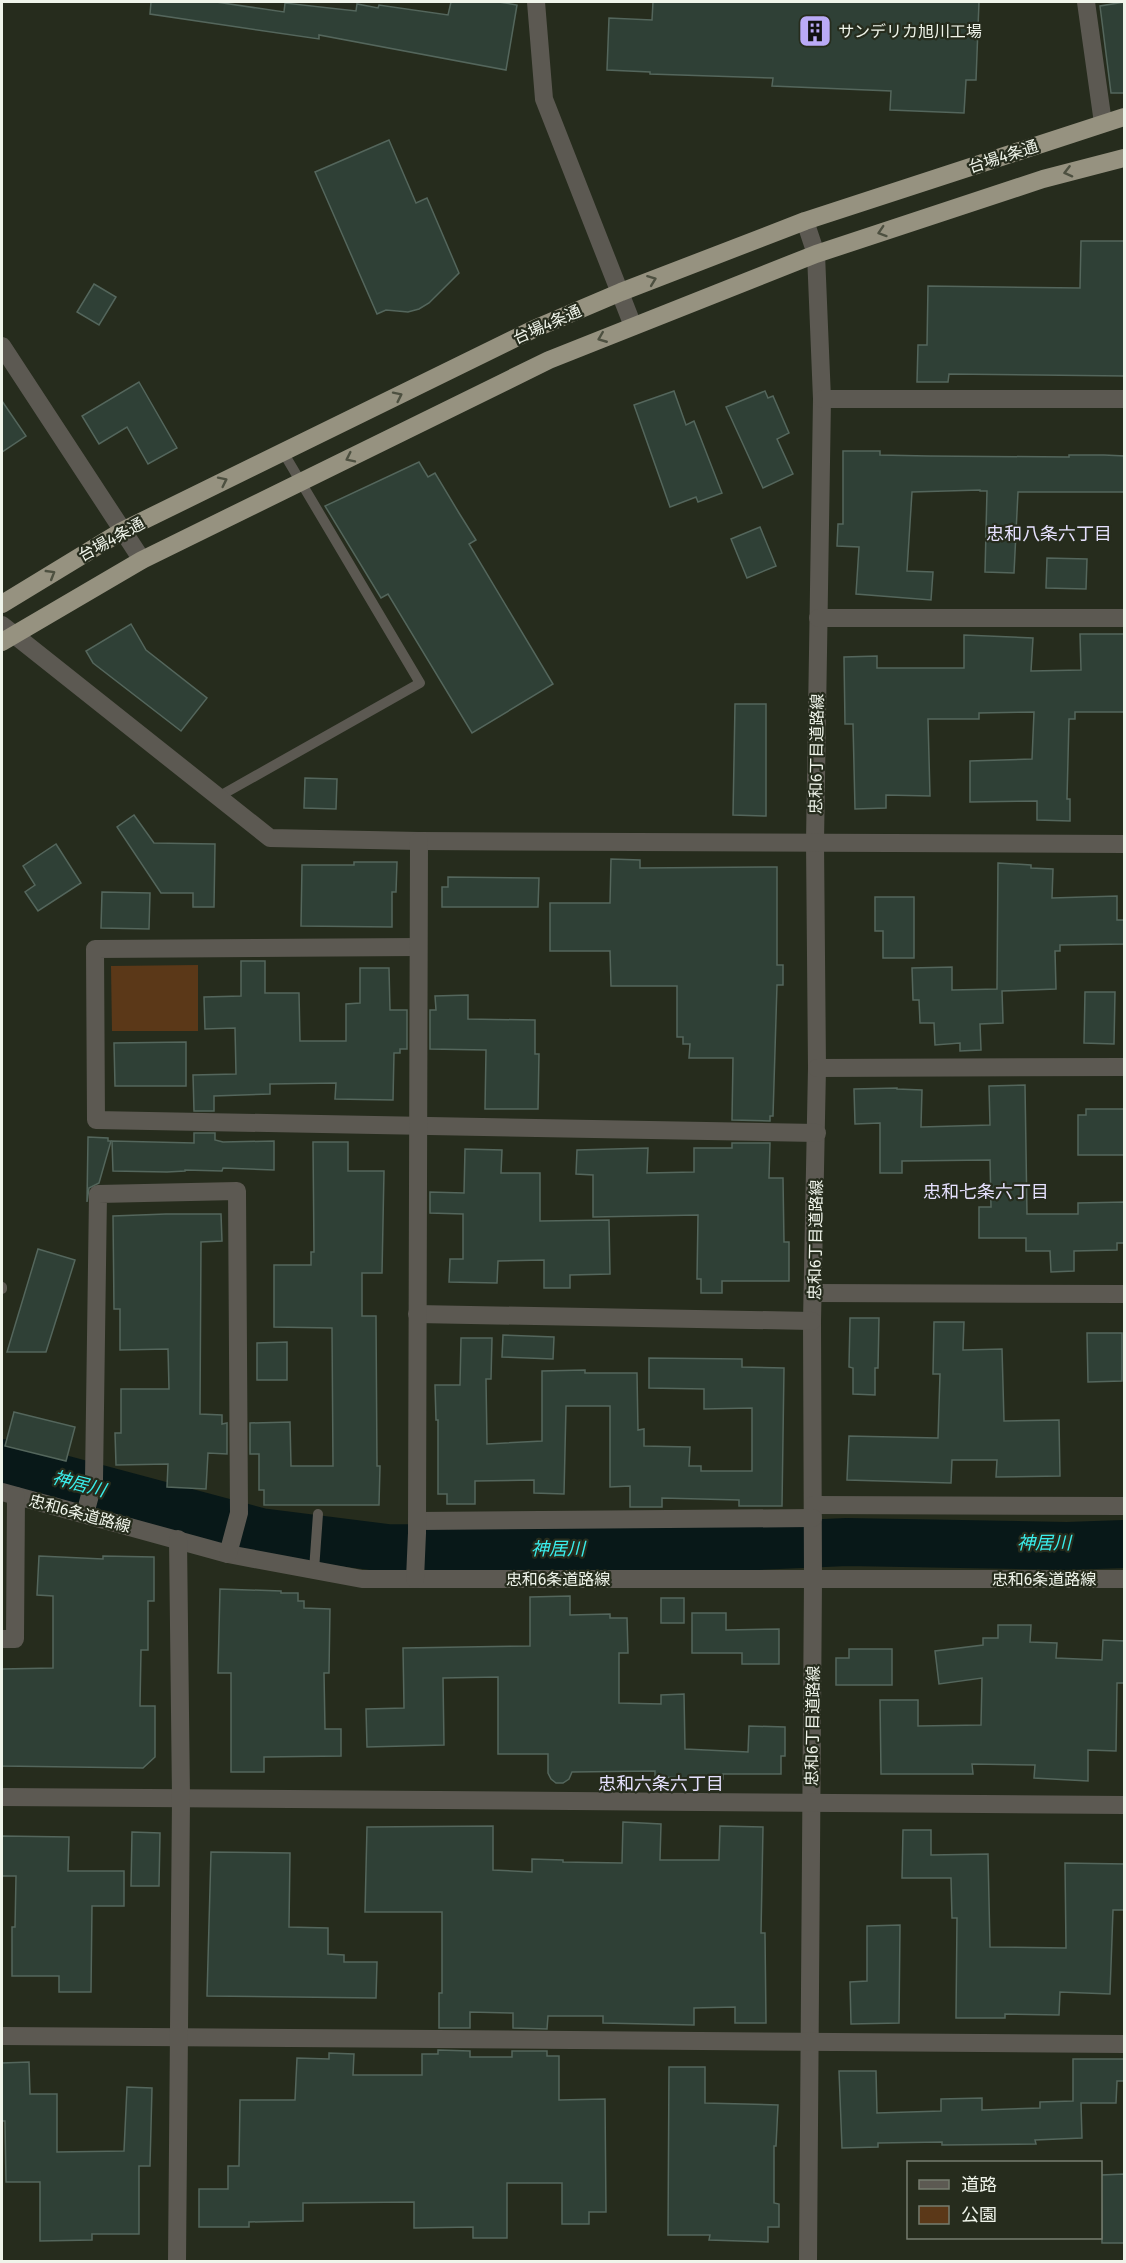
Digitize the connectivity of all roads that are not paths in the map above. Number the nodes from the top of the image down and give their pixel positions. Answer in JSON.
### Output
{"nodes":[{"id":1,"x":536,"y":2,"type":"edge"},
{"id":2,"x":1086,"y":2,"type":"edge"},
{"id":3,"x":1125,"y":117,"type":"edge"},
{"id":4,"x":1103,"y":123,"type":"junction"},
{"id":5,"x":1125,"y":158,"type":"edge"},
{"id":6,"x":805,"y":221,"type":"junction"},
{"id":7,"x":816,"y":254,"type":"junction"},
{"id":8,"x":621,"y":292,"type":"junction"},
{"id":9,"x":633,"y":326,"type":"junction"},
{"id":10,"x":2,"y":346,"type":"edge"},
{"id":11,"x":822,"y":399,"type":"junction"},
{"id":12,"x":1125,"y":399,"type":"edge"},
{"id":13,"x":283,"y":452,"type":"junction"},
{"id":14,"x":300,"y":483,"type":"junction"},
{"id":15,"x":122,"y":531,"type":"junction"},
{"id":16,"x":142,"y":560,"type":"junction"},
{"id":17,"x":2,"y":604,"type":"edge"},
{"id":18,"x":818,"y":618,"type":"junction"},
{"id":19,"x":1125,"y":618,"type":"edge"},
{"id":20,"x":5,"y":634,"type":"edge"},
{"id":21,"x":218,"y":797,"type":"junction"},
{"id":22,"x":419,"y":841,"type":"junction"},
{"id":23,"x":815,"y":842,"type":"junction"},
{"id":24,"x":1125,"y":844,"type":"edge"},
{"id":25,"x":418,"y":947,"type":"junction"},
{"id":26,"x":1125,"y":1067,"type":"edge"},
{"id":27,"x":817,"y":1068,"type":"junction"},
{"id":28,"x":418,"y":1127,"type":"junction"},
{"id":29,"x":817,"y":1133,"type":"junction"},
{"id":30,"x":814,"y":1293,"type":"junction"},
{"id":31,"x":1125,"y":1294,"type":"edge"},
{"id":32,"x":417,"y":1314,"type":"junction"},
{"id":33,"x":812,"y":1321,"type":"junction"},
{"id":34,"x":9,"y":1494,"type":"edge"},
{"id":35,"x":1125,"y":1506,"type":"edge"},
{"id":36,"x":86,"y":1507,"type":"junction"},
{"id":37,"x":813,"y":1517,"type":"junction"},
{"id":38,"x":318,"y":1519,"type":"dead end"},
{"id":39,"x":417,"y":1527,"type":"junction"},
{"id":40,"x":178,"y":1539,"type":"junction"},
{"id":41,"x":230,"y":1547,"type":"junction"},
{"id":42,"x":314,"y":1562,"type":"junction"},
{"id":43,"x":415,"y":1579,"type":"junction"},
{"id":44,"x":813,"y":1579,"type":"junction"},
{"id":45,"x":1125,"y":1579,"type":"edge"},
{"id":46,"x":2,"y":1639,"type":"edge"},
{"id":47,"x":2,"y":1797,"type":"edge"},
{"id":48,"x":181,"y":1798,"type":"junction"},
{"id":49,"x":811,"y":1802,"type":"junction"},
{"id":50,"x":1125,"y":1805,"type":"edge"},
{"id":51,"x":2,"y":2036,"type":"edge"},
{"id":52,"x":180,"y":2037,"type":"junction"},
{"id":53,"x":809,"y":2043,"type":"junction"},
{"id":54,"x":1125,"y":2044,"type":"edge"},
{"id":55,"x":177,"y":2262,"type":"edge"},
{"id":56,"x":808,"y":2262,"type":"edge"}],
"edges":[{"from":1,"to":8,"type":"street"},
{"from":2,"to":4,"type":"street"},
{"from":3,"to":4,"type":"highway","name":"台場4条通"},
{"from":4,"to":6,"type":"highway","name":"台場4条通"},
{"from":5,"to":7,"type":"highway","name":"台場4条通","one_way":true},
{"from":6,"to":7,"type":"street","name":"忠和6丁目道路線"},
{"from":8,"to":6,"type":"highway","name":"台場4条通","one_way":true},
{"from":7,"to":9,"type":"highway","name":"台場4条通"},
{"from":7,"to":11,"type":"street","name":"忠和6丁目道路線"},
{"from":8,"to":9,"type":"street"},
{"from":13,"to":8,"type":"highway","name":"台場4条通","one_way":true},
{"from":9,"to":14,"type":"highway","name":"台場4条通","one_way":true},
{"from":10,"to":15,"type":"street"},
{"from":11,"to":12,"type":"street"},
{"from":11,"to":18,"type":"street","name":"忠和6丁目道路線"},
{"from":13,"to":14,"type":"lane"},
{"from":15,"to":13,"type":"highway","name":"台場4条通","one_way":true},
{"from":14,"to":16,"type":"highway","name":"台場4条通"},
{"from":14,"to":21,"type":"lane"},
{"from":15,"to":16,"type":"street"},
{"from":17,"to":15,"type":"highway","name":"台場4条通","one_way":true},
{"from":16,"to":20,"type":"highway","name":"台場4条通"},
{"from":18,"to":19,"type":"street"},
{"from":18,"to":23,"type":"street","name":"忠和6丁目道路線"},
{"from":20,"to":21,"type":"street"},
{"from":21,"to":22,"type":"street"},
{"from":22,"to":23,"type":"street"},
{"from":22,"to":25,"type":"street"},
{"from":23,"to":24,"type":"street"},
{"from":23,"to":27,"type":"street","name":"忠和6丁目道路線"},
{"from":25,"to":28,"type":"street"},
{"from":25,"to":28,"type":"street"},
{"from":26,"to":27,"type":"street"},
{"from":27,"to":29,"type":"street","name":"忠和6丁目道路線"},
{"from":28,"to":29,"type":"street"},
{"from":28,"to":32,"type":"street"},
{"from":29,"to":30,"type":"street","name":"忠和6丁目道路線"},
{"from":30,"to":31,"type":"street"},
{"from":30,"to":33,"type":"street","name":"忠和6丁目道路線"},
{"from":32,"to":33,"type":"street"},
{"from":32,"to":39,"type":"street"},
{"from":33,"to":37,"type":"street","name":"忠和6丁目道路線"},
{"from":34,"to":36,"type":"street","name":"忠和6条道路線"},
{"from":34,"to":46,"type":"street"},
{"from":35,"to":37,"type":"street"},
{"from":36,"to":40,"type":"street","name":"忠和6条道路線"},
{"from":36,"to":41,"type":"street"},
{"from":37,"to":39,"type":"street"},
{"from":37,"to":44,"type":"street","name":"忠和6丁目道路線"},
{"from":38,"to":42,"type":"lane"},
{"from":39,"to":43,"type":"street"},
{"from":40,"to":41,"type":"street","name":"忠和6条道路線"},
{"from":40,"to":48,"type":"street"},
{"from":41,"to":42,"type":"street","name":"忠和6条道路線"},
{"from":42,"to":43,"type":"street","name":"忠和6条道路線"},
{"from":43,"to":44,"type":"street","name":"忠和6条道路線"},
{"from":44,"to":45,"type":"street","name":"忠和6条道路線"},
{"from":44,"to":49,"type":"street","name":"忠和6丁目道路線"},
{"from":47,"to":48,"type":"street"},
{"from":48,"to":49,"type":"street"},
{"from":48,"to":52,"type":"street"},
{"from":49,"to":50,"type":"street"},
{"from":49,"to":53,"type":"street","name":"忠和6丁目道路線"},
{"from":51,"to":52,"type":"street"},
{"from":52,"to":53,"type":"street"},
{"from":52,"to":55,"type":"street"},
{"from":53,"to":54,"type":"street"},
{"from":53,"to":56,"type":"street","name":"忠和6丁目道路線"}]}
